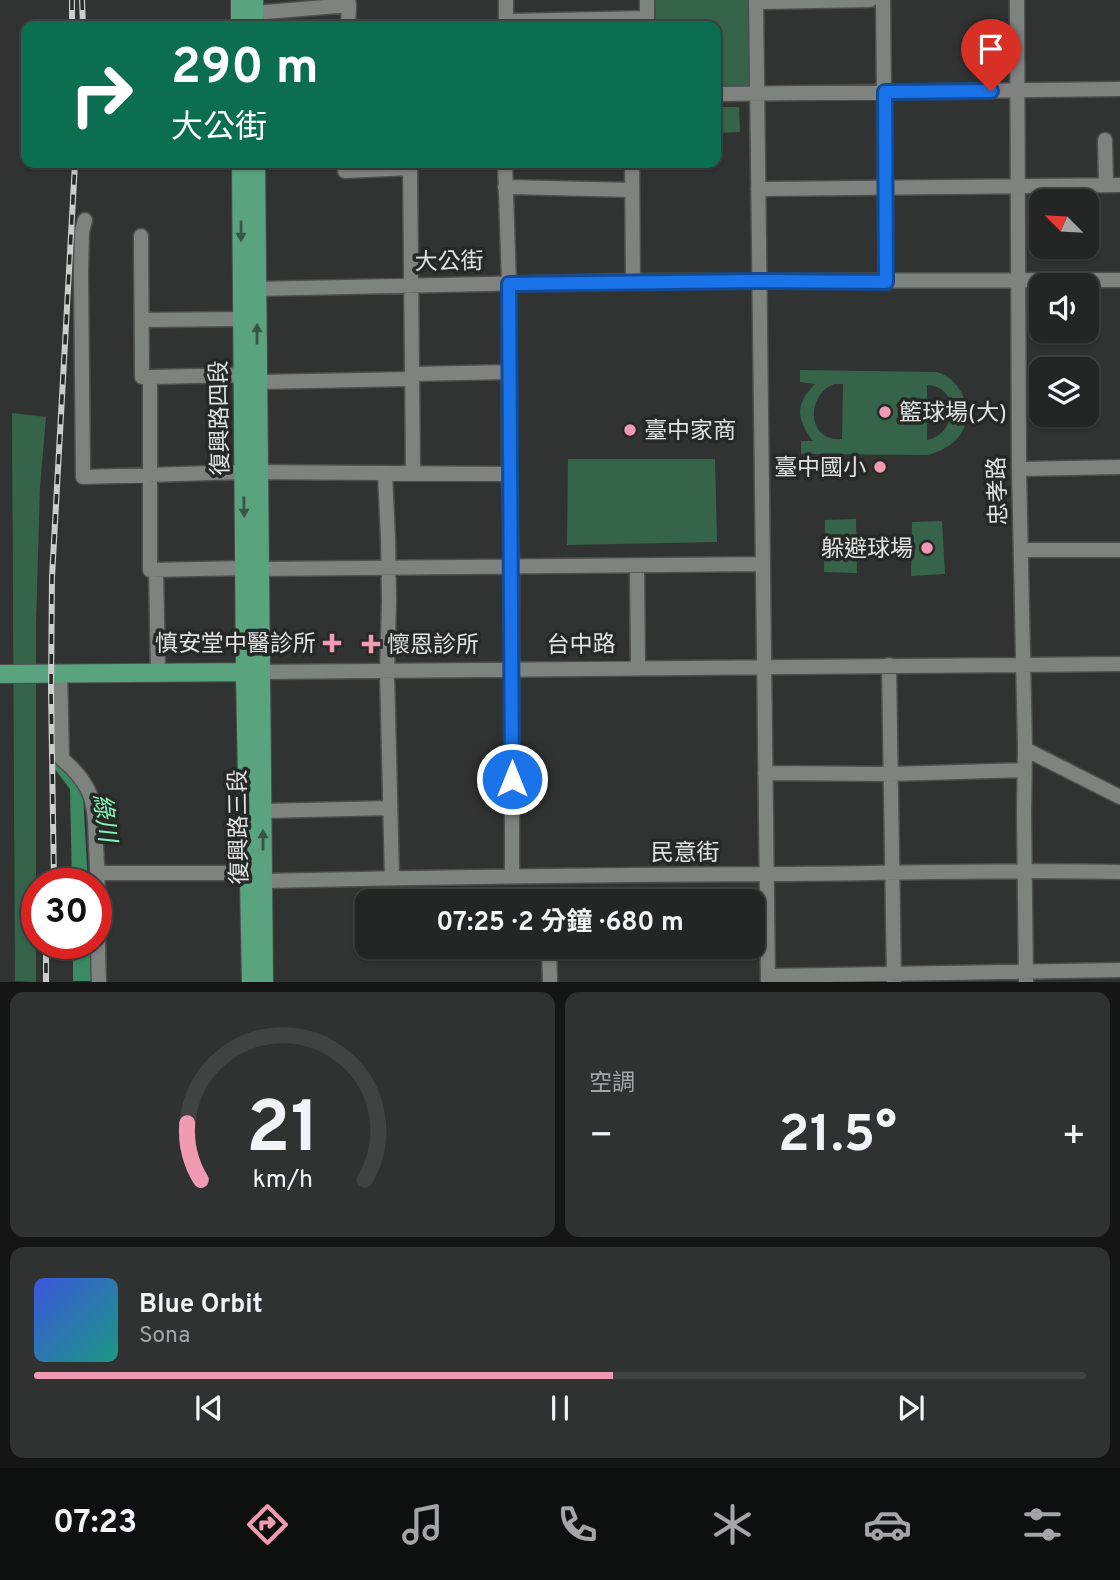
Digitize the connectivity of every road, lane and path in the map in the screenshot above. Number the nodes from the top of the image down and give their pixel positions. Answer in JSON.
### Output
{"nodes":[{"id":1,"x":240,"y":0,"type":"edge"},
{"id":2,"x":506,"y":0,"type":"edge"},
{"id":3,"x":647,"y":0,"type":"edge"},
{"id":4,"x":870,"y":0,"type":"edge"},
{"id":5,"x":883,"y":0,"type":"edge"},
{"id":6,"x":1017,"y":0,"type":"edge"},
{"id":7,"x":756,"y":1,"type":"edge"},
{"id":8,"x":349,"y":2,"type":"edge"},
{"id":9,"x":254,"y":13,"type":"edge"},
{"id":10,"x":240,"y":21,"type":"edge"},
{"id":11,"x":348,"y":21,"type":"edge"},
{"id":12,"x":506,"y":21,"type":"edge"},
{"id":13,"x":647,"y":21,"type":"edge"},
{"id":14,"x":1120,"y":89,"type":"edge"},
{"id":15,"x":1018,"y":91,"type":"junction"},
{"id":16,"x":758,"y":92,"type":"junction"},
{"id":17,"x":885,"y":92,"type":"junction"},
{"id":18,"x":721,"y":93,"type":"edge"},
{"id":19,"x":1105,"y":140,"type":"dead end"},
{"id":20,"x":241,"y":168,"type":"edge"},
{"id":21,"x":256,"y":168,"type":"edge"},
{"id":22,"x":378,"y":168,"type":"edge"},
{"id":23,"x":410,"y":168,"type":"edge"},
{"id":24,"x":505,"y":168,"type":"edge"},
{"id":25,"x":632,"y":168,"type":"edge"},
{"id":26,"x":345,"y":171,"type":"dead end"},
{"id":27,"x":1017,"y":184,"type":"junction"},
{"id":28,"x":1113,"y":185,"type":"edge"},
{"id":29,"x":884,"y":186,"type":"junction"},
{"id":30,"x":505,"y":187,"type":"junction"},
{"id":31,"x":758,"y":189,"type":"junction"},
{"id":32,"x":632,"y":190,"type":"junction"},
{"id":33,"x":85,"y":220,"type":"dead end"},
{"id":34,"x":141,"y":236,"type":"dead end"},
{"id":35,"x":1120,"y":280,"type":"edge"},
{"id":36,"x":633,"y":281,"type":"junction"},
{"id":37,"x":758,"y":281,"type":"junction"},
{"id":38,"x":1017,"y":281,"type":"junction"},
{"id":39,"x":886,"y":282,"type":"junction"},
{"id":40,"x":509,"y":284,"type":"junction"},
{"id":41,"x":411,"y":285,"type":"junction"},
{"id":42,"x":249,"y":289,"type":"junction"},
{"id":43,"x":242,"y":319,"type":"junction"},
{"id":44,"x":142,"y":320,"type":"junction"},
{"id":45,"x":509,"y":372,"type":"junction"},
{"id":46,"x":411,"y":376,"type":"junction"},
{"id":47,"x":150,"y":377,"type":"junction"},
{"id":48,"x":250,"y":379,"type":"junction"},
{"id":49,"x":1120,"y":467,"type":"edge"},
{"id":50,"x":1019,"y":469,"type":"junction"},
{"id":51,"x":252,"y":472,"type":"junction"},
{"id":52,"x":413,"y":473,"type":"junction"},
{"id":53,"x":385,"y":474,"type":"junction"},
{"id":54,"x":509,"y":474,"type":"junction"},
{"id":55,"x":149,"y":476,"type":"junction"},
{"id":56,"x":1022,"y":550,"type":"junction"},
{"id":57,"x":1120,"y":550,"type":"edge"},
{"id":58,"x":762,"y":564,"type":"junction"},
{"id":59,"x":512,"y":565,"type":"junction"},
{"id":60,"x":637,"y":566,"type":"junction"},
{"id":61,"x":388,"y":568,"type":"junction"},
{"id":62,"x":252,"y":569,"type":"junction"},
{"id":63,"x":153,"y":570,"type":"junction"},
{"id":64,"x":1023,"y":664,"type":"junction"},
{"id":65,"x":1120,"y":664,"type":"edge"},
{"id":66,"x":889,"y":665,"type":"junction"},
{"id":67,"x":763,"y":666,"type":"junction"},
{"id":68,"x":638,"y":668,"type":"junction"},
{"id":69,"x":512,"y":670,"type":"junction"},
{"id":70,"x":60,"y":672,"type":"junction"},
{"id":71,"x":252,"y":672,"type":"junction"},
{"id":72,"x":387,"y":672,"type":"junction"},
{"id":73,"x":158,"y":673,"type":"junction"},
{"id":74,"x":0,"y":674,"type":"edge"},
{"id":75,"x":1025,"y":749,"type":"junction"},
{"id":76,"x":1024,"y":770,"type":"junction"},
{"id":77,"x":765,"y":773,"type":"junction"},
{"id":78,"x":890,"y":774,"type":"junction"},
{"id":79,"x":1120,"y":797,"type":"edge"},
{"id":80,"x":390,"y":808,"type":"junction"},
{"id":81,"x":263,"y":811,"type":"junction"},
{"id":82,"x":97,"y":868,"type":"edge"},
{"id":83,"x":1025,"y":870,"type":"junction"},
{"id":84,"x":1120,"y":872,"type":"edge"},
{"id":85,"x":112,"y":873,"type":"edge"},
{"id":86,"x":891,"y":873,"type":"junction"},
{"id":87,"x":768,"y":874,"type":"junction"},
{"id":88,"x":512,"y":875,"type":"junction"},
{"id":89,"x":392,"y":878,"type":"junction"},
{"id":90,"x":257,"y":880,"type":"junction"},
{"id":91,"x":99,"y":959,"type":"edge"},
{"id":92,"x":549,"y":959,"type":"edge"},
{"id":93,"x":1120,"y":970,"type":"edge"},
{"id":94,"x":1026,"y":977,"type":"edge"},
{"id":95,"x":894,"y":978,"type":"edge"},
{"id":96,"x":768,"y":979,"type":"edge"},
{"id":97,"x":99,"y":982,"type":"edge"},
{"id":98,"x":251,"y":982,"type":"edge"},
{"id":99,"x":264,"y":982,"type":"edge"},
{"id":100,"x":550,"y":982,"type":"edge"}],
"edges":[{"from":1,"to":10,"type":"main road"},
{"from":2,"to":12,"type":"street"},
{"from":3,"to":13,"type":"street"},
{"from":4,"to":7,"type":"street"},
{"from":5,"to":17,"type":"street"},
{"from":6,"to":15,"type":"street","name":"忠孝路"},
{"from":7,"to":16,"type":"street"},
{"from":8,"to":9,"type":"street"},
{"from":8,"to":11,"type":"street"},
{"from":14,"to":15,"type":"street"},
{"from":15,"to":17,"type":"street"},
{"from":15,"to":27,"type":"street","name":"忠孝路"},
{"from":16,"to":17,"type":"street"},
{"from":16,"to":18,"type":"street"},
{"from":16,"to":31,"type":"street"},
{"from":17,"to":29,"type":"street"},
{"from":19,"to":28,"type":"street"},
{"from":20,"to":42,"type":"main road","name":"復興路四段","one_way":true},
{"from":21,"to":42,"type":"main road","name":"復興路四段"},
{"from":22,"to":26,"type":"street"},
{"from":23,"to":41,"type":"street"},
{"from":24,"to":30,"type":"street"},
{"from":25,"to":32,"type":"street"},
{"from":27,"to":28,"type":"street"},
{"from":27,"to":29,"type":"street"},
{"from":27,"to":38,"type":"street","name":"忠孝路"},
{"from":29,"to":31,"type":"street"},
{"from":29,"to":39,"type":"street"},
{"from":30,"to":32,"type":"street"},
{"from":30,"to":40,"type":"street"},
{"from":31,"to":37,"type":"street"},
{"from":32,"to":36,"type":"street"},
{"from":33,"to":55,"type":"street"},
{"from":34,"to":44,"type":"street"},
{"from":35,"to":38,"type":"street","name":"大公街"},
{"from":36,"to":37,"type":"street","name":"大公街"},
{"from":36,"to":40,"type":"street","name":"大公街"},
{"from":37,"to":39,"type":"street","name":"大公街"},
{"from":37,"to":58,"type":"street"},
{"from":38,"to":39,"type":"street","name":"大公街"},
{"from":38,"to":50,"type":"street","name":"忠孝路"},
{"from":40,"to":41,"type":"street","name":"大公街"},
{"from":40,"to":45,"type":"street"},
{"from":41,"to":42,"type":"street","name":"大公街"},
{"from":41,"to":46,"type":"street"},
{"from":42,"to":43,"type":"main road","name":"復興路四段"},
{"from":48,"to":42,"type":"main road","name":"復興路四段","one_way":true},
{"from":43,"to":44,"type":"street"},
{"from":43,"to":48,"type":"main road","name":"復興路四段"},
{"from":44,"to":47,"type":"street"},
{"from":45,"to":46,"type":"street"},
{"from":45,"to":54,"type":"street"},
{"from":46,"to":48,"type":"street"},
{"from":46,"to":52,"type":"street"},
{"from":47,"to":48,"type":"street"},
{"from":47,"to":55,"type":"street"},
{"from":48,"to":51,"type":"main road","name":"復興路四段"},
{"from":49,"to":50,"type":"street"},
{"from":50,"to":56,"type":"street","name":"忠孝路"},
{"from":51,"to":53,"type":"street"},
{"from":51,"to":55,"type":"street"},
{"from":51,"to":62,"type":"main road","name":"復興路四段"},
{"from":52,"to":53,"type":"street"},
{"from":52,"to":54,"type":"street"},
{"from":53,"to":61,"type":"street"},
{"from":54,"to":59,"type":"street"},
{"from":55,"to":63,"type":"street"},
{"from":56,"to":57,"type":"street"},
{"from":56,"to":64,"type":"street","name":"忠孝路"},
{"from":58,"to":60,"type":"street"},
{"from":58,"to":67,"type":"street"},
{"from":59,"to":60,"type":"street"},
{"from":59,"to":61,"type":"street"},
{"from":59,"to":69,"type":"street"},
{"from":60,"to":68,"type":"street"},
{"from":61,"to":62,"type":"street"},
{"from":61,"to":72,"type":"street"},
{"from":62,"to":63,"type":"street"},
{"from":62,"to":71,"type":"main road","name":"復興路四段"},
{"from":63,"to":73,"type":"street"},
{"from":64,"to":65,"type":"street","name":"台中路"},
{"from":64,"to":66,"type":"street","name":"台中路"},
{"from":64,"to":75,"type":"street","name":"忠孝路"},
{"from":66,"to":67,"type":"street","name":"台中路"},
{"from":66,"to":78,"type":"street"},
{"from":67,"to":68,"type":"street","name":"台中路"},
{"from":67,"to":77,"type":"street"},
{"from":68,"to":69,"type":"street","name":"台中路"},
{"from":69,"to":72,"type":"street","name":"台中路"},
{"from":69,"to":88,"type":"street"},
{"from":70,"to":73,"type":"main road","name":"台中路"},
{"from":70,"to":74,"type":"main road","name":"台中路"},
{"from":70,"to":82,"type":"street"},
{"from":71,"to":72,"type":"street","name":"台中路"},
{"from":71,"to":73,"type":"main road","name":"台中路"},
{"from":71,"to":81,"type":"main road","name":"復興路三段"},
{"from":71,"to":90,"type":"main road","name":"復興路三段"},
{"from":72,"to":80,"type":"street"},
{"from":75,"to":76,"type":"street","name":"忠孝路"},
{"from":75,"to":79,"type":"street"},
{"from":76,"to":78,"type":"street"},
{"from":76,"to":83,"type":"street","name":"忠孝路"},
{"from":77,"to":78,"type":"street"},
{"from":77,"to":87,"type":"street"},
{"from":78,"to":86,"type":"street"},
{"from":80,"to":81,"type":"street"},
{"from":80,"to":89,"type":"street"},
{"from":90,"to":81,"type":"main road","name":"復興路三段","one_way":true},
{"from":83,"to":84,"type":"street","name":"民意街"},
{"from":83,"to":86,"type":"street","name":"民意街"},
{"from":83,"to":94,"type":"street","name":"忠孝路"},
{"from":85,"to":90,"type":"street","name":"民意街"},
{"from":86,"to":87,"type":"street","name":"民意街"},
{"from":86,"to":95,"type":"street"},
{"from":87,"to":88,"type":"street","name":"民意街"},
{"from":87,"to":96,"type":"street"},
{"from":88,"to":89,"type":"street","name":"民意街"},
{"from":89,"to":90,"type":"street","name":"民意街"},
{"from":90,"to":98,"type":"main road","name":"復興路三段"},
{"from":90,"to":99,"type":"main road","name":"復興路三段"},
{"from":91,"to":97,"type":"street"},
{"from":92,"to":100,"type":"street"},
{"from":93,"to":94,"type":"street"},
{"from":94,"to":95,"type":"street"},
{"from":95,"to":96,"type":"street"}]}
